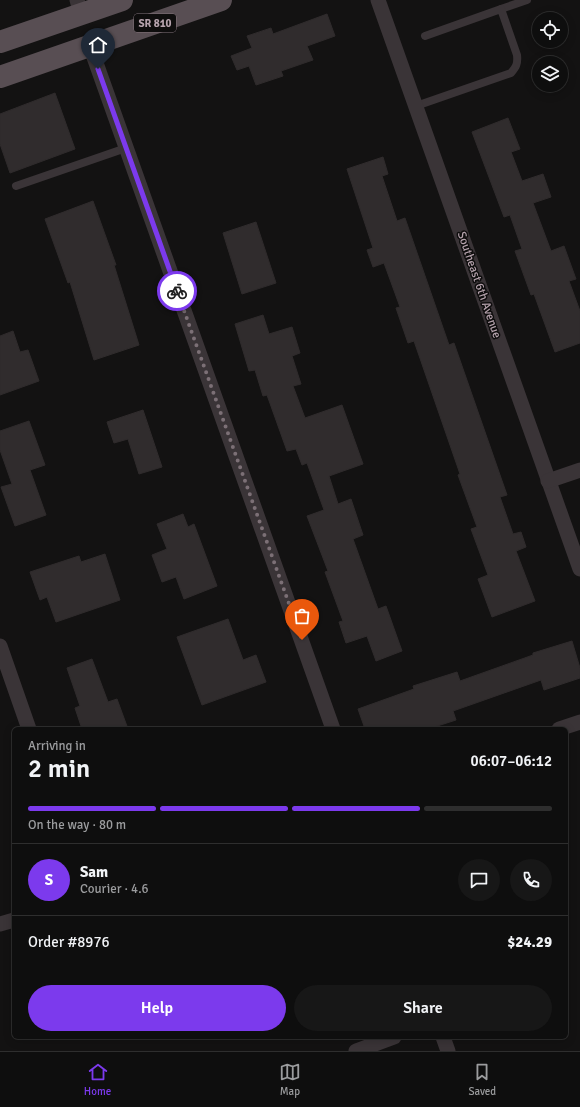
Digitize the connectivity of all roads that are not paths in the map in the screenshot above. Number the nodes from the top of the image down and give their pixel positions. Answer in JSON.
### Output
{"nodes":[{"id":1,"x":122,"y":0,"type":"edge"},
{"id":2,"x":221,"y":0,"type":"edge"},
{"id":3,"x":378,"y":0,"type":"edge"},
{"id":4,"x":527,"y":0,"type":"edge"},
{"id":5,"x":79,"y":7,"type":"edge"},
{"id":6,"x":501,"y":9,"type":"junction"},
{"id":7,"x":425,"y":36,"type":"dead end"},
{"id":8,"x":0,"y":42,"type":"edge"},
{"id":9,"x":90,"y":46,"type":"junction"},
{"id":10,"x":0,"y":77,"type":"edge"},
{"id":11,"x":416,"y":106,"type":"junction"},
{"id":12,"x":126,"y":148,"type":"junction"},
{"id":13,"x":16,"y":186,"type":"dead end"},
{"id":14,"x":580,"y":470,"type":"edge"},
{"id":15,"x":548,"y":482,"type":"junction"},
{"id":16,"x":580,"y":569,"type":"edge"},
{"id":17,"x":0,"y":646,"type":"edge"},
{"id":18,"x":580,"y":722,"type":"edge"},
{"id":19,"x":28,"y":727,"type":"edge"},
{"id":20,"x":332,"y":727,"type":"edge"},
{"id":21,"x":565,"y":727,"type":"edge"},
{"id":22,"x":12,"y":921,"type":"edge"},
{"id":23,"x":0,"y":924,"type":"edge"},
{"id":24,"x":389,"y":1039,"type":"edge"},
{"id":25,"x":444,"y":1039,"type":"edge"},
{"id":26,"x":356,"y":1051,"type":"edge"},
{"id":27,"x":448,"y":1051,"type":"edge"}],
"edges":[{"from":1,"to":5,"type":"main road"},
{"from":2,"to":9,"type":"main road","number":"SR 810"},
{"from":3,"to":11,"type":"street","name":"Southeast 6th Avenue"},
{"from":4,"to":6,"type":"lane"},
{"from":5,"to":8,"type":"main road"},
{"from":6,"to":7,"type":"lane"},
{"from":6,"to":11,"type":"lane"},
{"from":9,"to":10,"type":"main road","number":"SR 810"},
{"from":9,"to":12,"type":"street"},
{"from":11,"to":15,"type":"street","name":"Southeast 6th Avenue"},
{"from":12,"to":13,"type":"lane"},
{"from":12,"to":20,"type":"street"},
{"from":14,"to":15,"type":"street"},
{"from":15,"to":16,"type":"street","name":"Southeast 6th Avenue"},
{"from":17,"to":19,"type":"street"},
{"from":18,"to":21,"type":"street"},
{"from":22,"to":23,"type":"street"},
{"from":24,"to":26,"type":"street"},
{"from":25,"to":27,"type":"street"}]}
